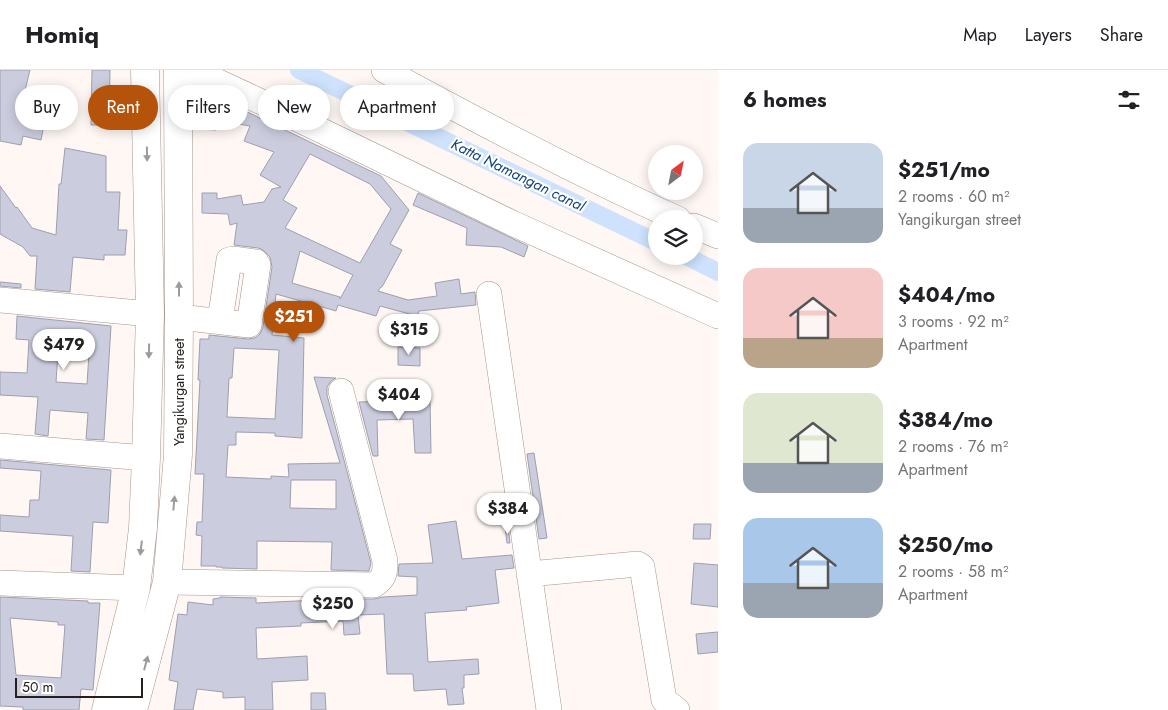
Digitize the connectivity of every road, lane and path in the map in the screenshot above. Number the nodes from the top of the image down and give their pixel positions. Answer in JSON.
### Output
{"nodes":[{"id":1,"x":145,"y":70,"type":"edge"},
{"id":2,"x":384,"y":70,"type":"edge"},
{"id":3,"x":178,"y":73,"type":"edge"},
{"id":4,"x":658,"y":210,"type":"edge"},
{"id":5,"x":703,"y":230,"type":"edge"},
{"id":6,"x":718,"y":236,"type":"edge"},
{"id":7,"x":489,"y":294,"type":"dead end"},
{"id":8,"x":0,"y":300,"type":"edge"},
{"id":9,"x":150,"y":314,"type":"junction"},
{"id":10,"x":718,"y":316,"type":"edge"},
{"id":11,"x":179,"y":317,"type":"junction"},
{"id":12,"x":220,"y":321,"type":"dead end"},
{"id":13,"x":341,"y":391,"type":"dead end"},
{"id":14,"x":0,"y":446,"type":"edge"},
{"id":15,"x":146,"y":458,"type":"junction"},
{"id":16,"x":529,"y":574,"type":"junction"},
{"id":17,"x":167,"y":582,"type":"junction"},
{"id":18,"x":0,"y":583,"type":"edge"},
{"id":19,"x":136,"y":588,"type":"junction"},
{"id":20,"x":106,"y":710,"type":"edge"},
{"id":21,"x":134,"y":710,"type":"edge"},
{"id":22,"x":549,"y":710,"type":"edge"},
{"id":23,"x":677,"y":710,"type":"edge"}],
"edges":[{"from":1,"to":9,"type":"main road","one_way":true},
{"from":2,"to":4,"type":"street"},
{"from":3,"to":10,"type":"street"},
{"from":11,"to":3,"type":"main road","name":"Yangikurgan street","one_way":true},
{"from":5,"to":6,"type":"street"},
{"from":7,"to":16,"type":"street"},
{"from":8,"to":9,"type":"street"},
{"from":9,"to":15,"type":"main road","one_way":true},
{"from":11,"to":12,"type":"street"},
{"from":17,"to":11,"type":"main road","name":"Yangikurgan street","one_way":true},
{"from":13,"to":17,"type":"street"},
{"from":14,"to":15,"type":"street"},
{"from":15,"to":19,"type":"main road","one_way":true},
{"from":16,"to":22,"type":"street"},
{"from":16,"to":23,"type":"street"},
{"from":21,"to":17,"type":"main road","name":"Yangikurgan street","one_way":true},
{"from":18,"to":19,"type":"street"},
{"from":19,"to":20,"type":"main road"}]}
